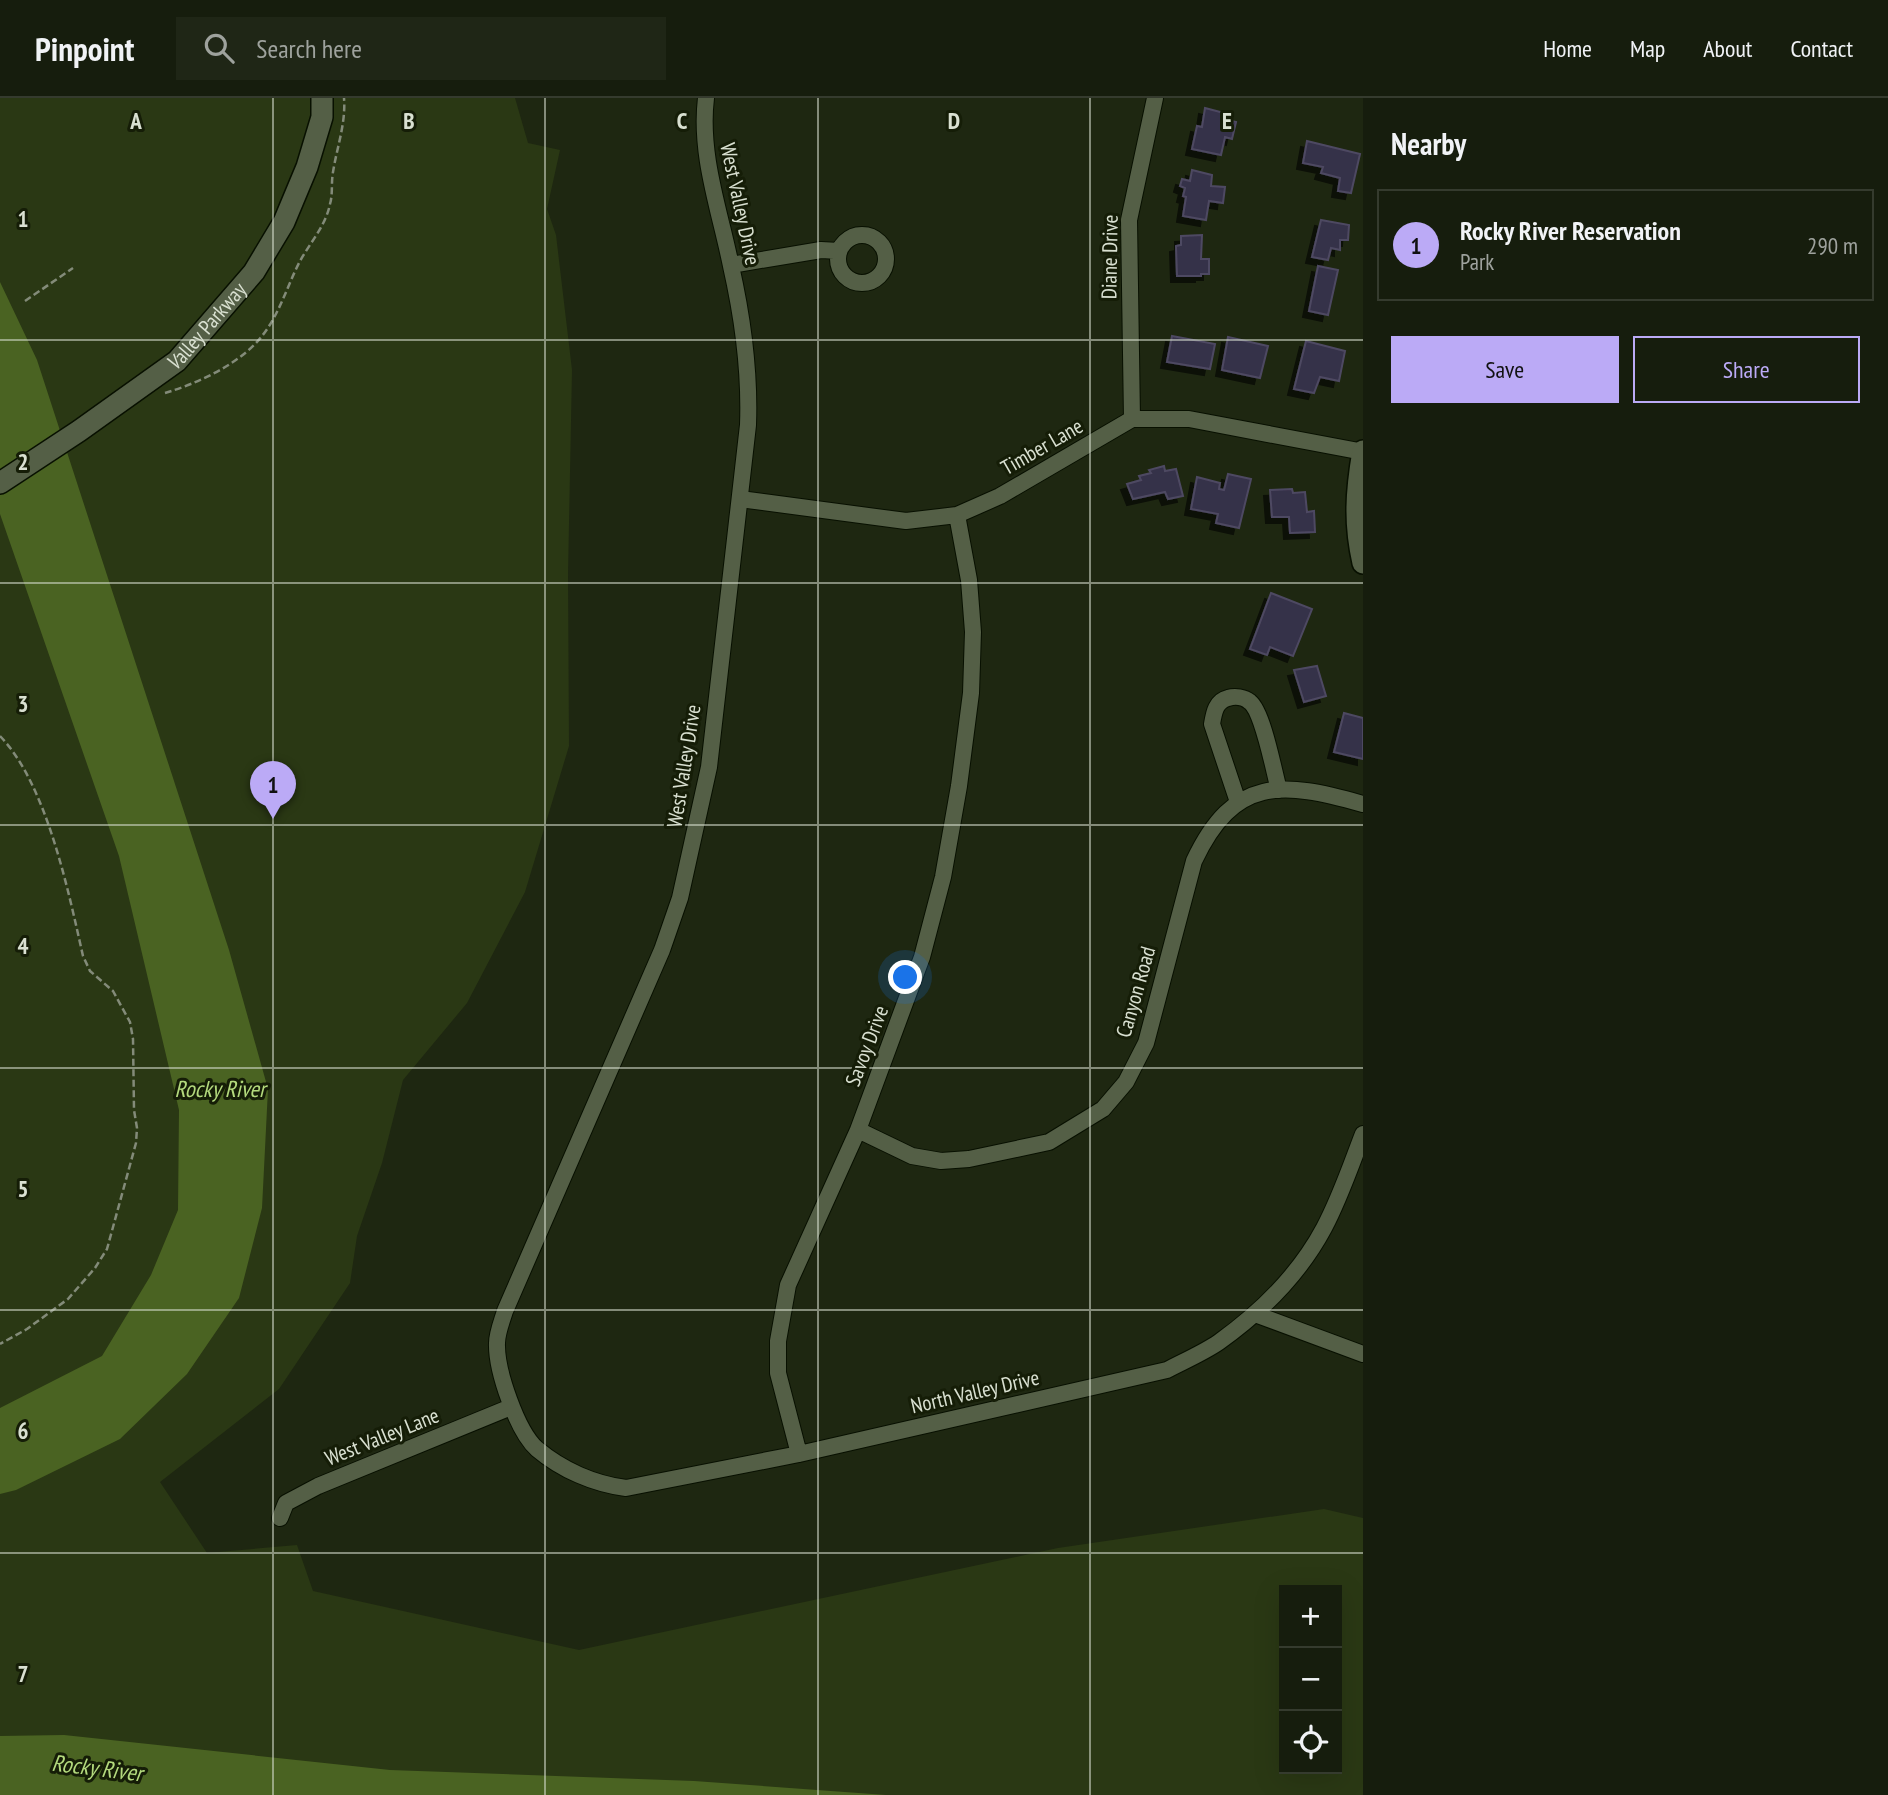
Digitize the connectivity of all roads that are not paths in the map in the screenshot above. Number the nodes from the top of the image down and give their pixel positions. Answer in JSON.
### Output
{"nodes":[{"id":1,"x":322,"y":98,"type":"edge"},
{"id":2,"x":706,"y":98,"type":"edge"},
{"id":3,"x":1155,"y":98,"type":"edge"},
{"id":4,"x":839,"y":251,"type":"dead end"},
{"id":5,"x":731,"y":265,"type":"junction"},
{"id":6,"x":1132,"y":419,"type":"junction"},
{"id":7,"x":1363,"y":452,"type":"edge"},
{"id":8,"x":0,"y":483,"type":"edge"},
{"id":9,"x":740,"y":499,"type":"junction"},
{"id":10,"x":957,"y":515,"type":"junction"},
{"id":11,"x":1363,"y":563,"type":"edge"},
{"id":12,"x":1279,"y":790,"type":"junction"},
{"id":13,"x":1238,"y":802,"type":"junction"},
{"id":14,"x":1363,"y":804,"type":"edge"},
{"id":15,"x":858,"y":1130,"type":"junction"},
{"id":16,"x":1363,"y":1134,"type":"edge"},
{"id":17,"x":1255,"y":1314,"type":"junction"},
{"id":18,"x":1363,"y":1354,"type":"edge"},
{"id":19,"x":511,"y":1407,"type":"junction"},
{"id":20,"x":799,"y":1454,"type":"junction"},
{"id":21,"x":279,"y":1518,"type":"dead end"}],
"edges":[{"from":1,"to":8,"type":"street","name":"Valley Parkway"},
{"from":2,"to":5,"type":"street","name":"West Valley Drive"},
{"from":3,"to":6,"type":"street","name":"Diane Drive"},
{"from":4,"to":5,"type":"street"},
{"from":5,"to":9,"type":"street","name":"West Valley Drive"},
{"from":6,"to":7,"type":"street"},
{"from":6,"to":10,"type":"street","name":"Timber Lane"},
{"from":7,"to":11,"type":"street"},
{"from":9,"to":10,"type":"street","name":"Timber Lane"},
{"from":9,"to":19,"type":"street","name":"West Valley Drive"},
{"from":10,"to":15,"type":"street","name":"Savoy Drive"},
{"from":12,"to":13,"type":"street","name":"Canyon Road"},
{"from":12,"to":13,"type":"street"},
{"from":12,"to":14,"type":"street","name":"Canyon Road"},
{"from":13,"to":15,"type":"street","name":"Canyon Road"},
{"from":15,"to":20,"type":"street","name":"Savoy Drive"},
{"from":16,"to":17,"type":"street","name":"North Valley Drive"},
{"from":17,"to":18,"type":"street"},
{"from":17,"to":20,"type":"street","name":"North Valley Drive"},
{"from":19,"to":20,"type":"street","name":"North Valley Drive"},
{"from":19,"to":21,"type":"street","name":"West Valley Lane"}]}
